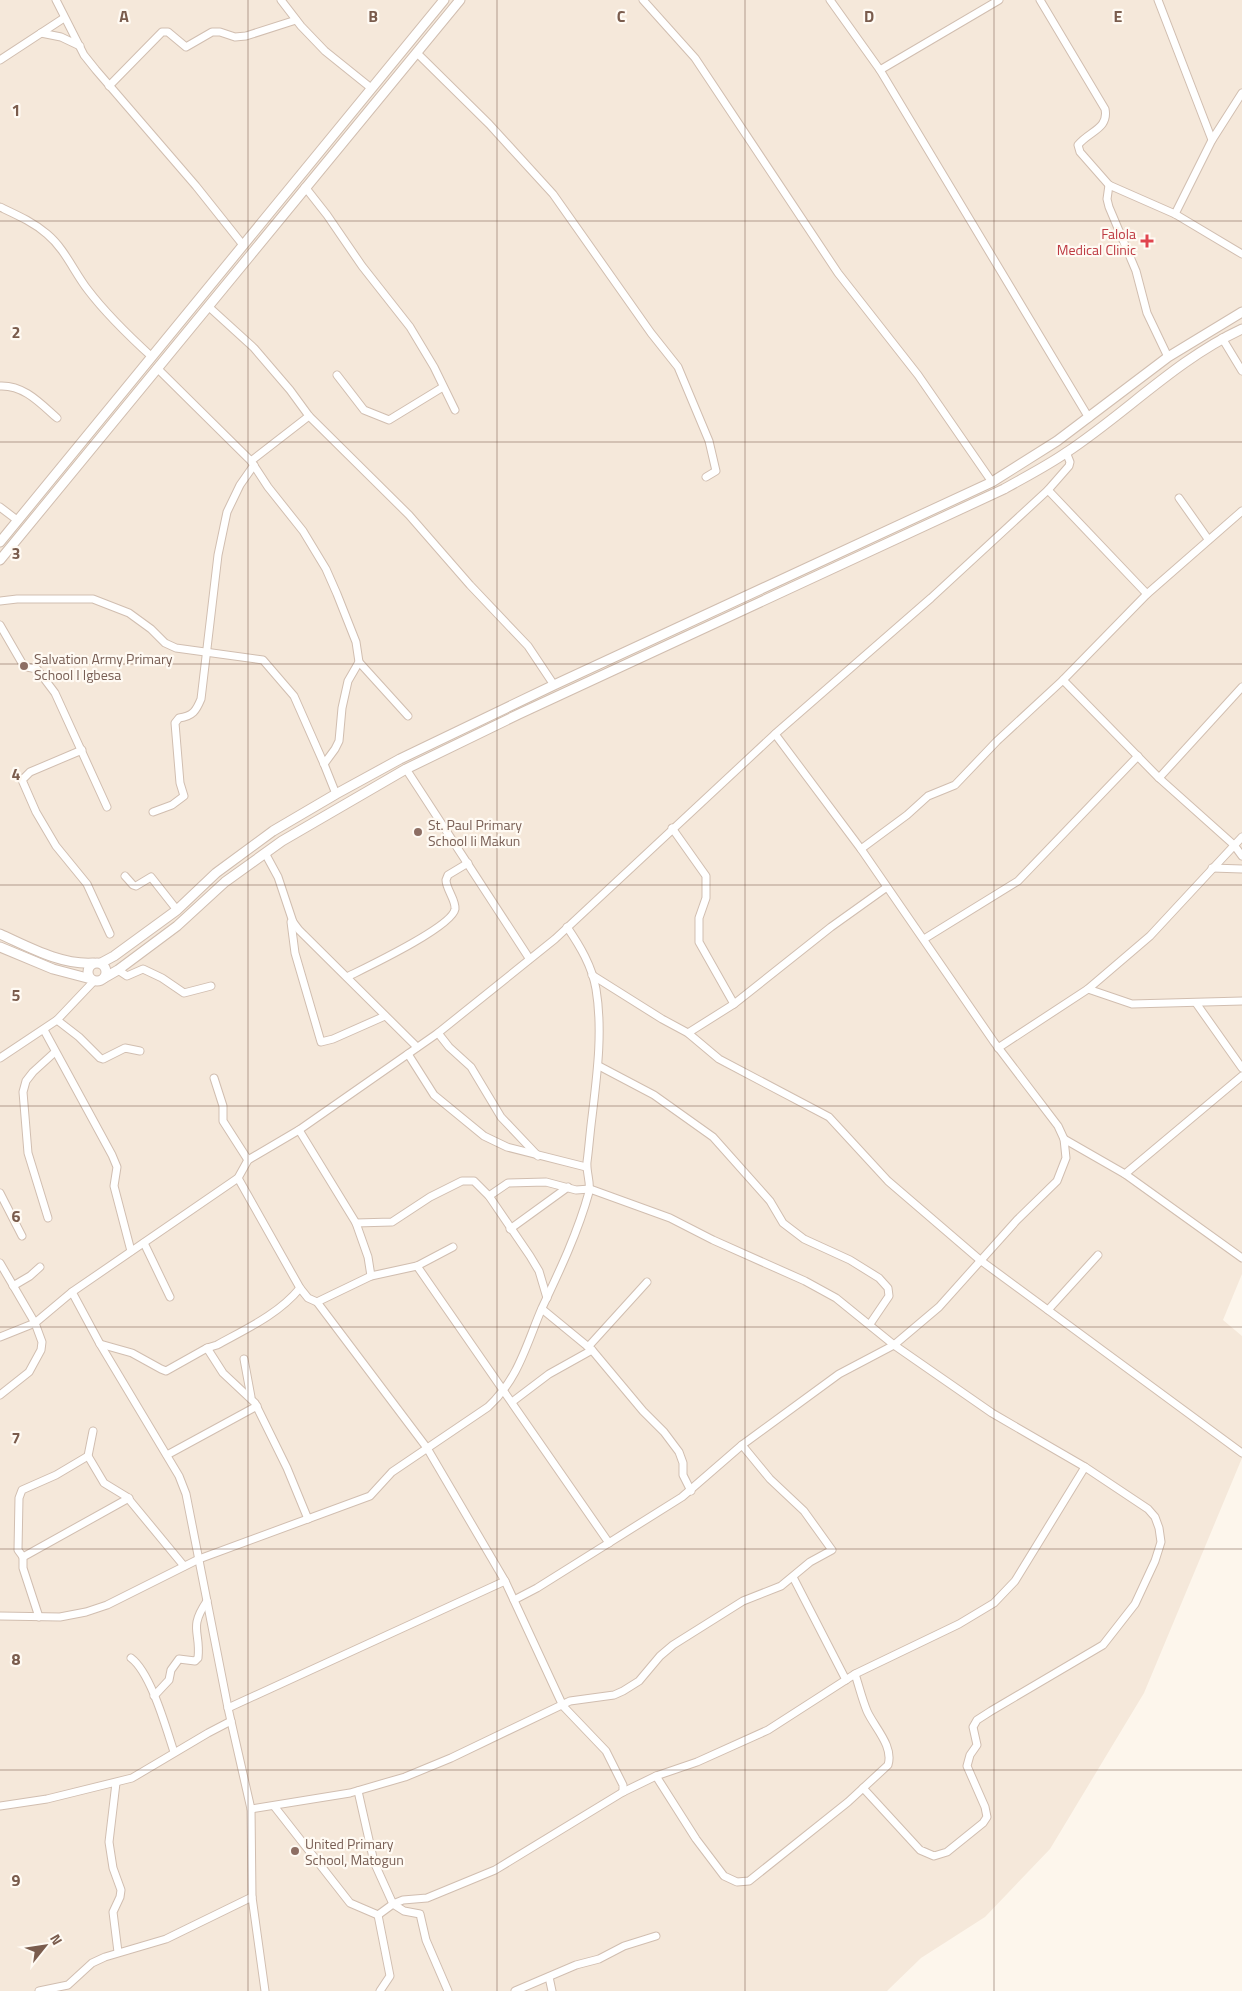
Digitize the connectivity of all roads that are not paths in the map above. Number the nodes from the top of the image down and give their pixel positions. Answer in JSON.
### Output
{"nodes":[{"id":1,"x":56,"y":0,"type":"edge"},
{"id":2,"x":281,"y":0,"type":"edge"},
{"id":3,"x":444,"y":0,"type":"edge"},
{"id":4,"x":460,"y":0,"type":"edge"},
{"id":5,"x":643,"y":0,"type":"edge"},
{"id":6,"x":830,"y":0,"type":"edge"},
{"id":7,"x":999,"y":0,"type":"edge"},
{"id":8,"x":1040,"y":0,"type":"edge"},
{"id":9,"x":1158,"y":0,"type":"edge"},
{"id":10,"x":64,"y":18,"type":"junction"},
{"id":11,"x":296,"y":20,"type":"junction"},
{"id":12,"x":41,"y":33,"type":"junction"},
{"id":13,"x":80,"y":46,"type":"junction"},
{"id":14,"x":417,"y":53,"type":"junction"},
{"id":15,"x":0,"y":60,"type":"edge"},
{"id":16,"x":880,"y":70,"type":"junction"},
{"id":17,"x":109,"y":86,"type":"junction"},
{"id":18,"x":371,"y":88,"type":"junction"},
{"id":19,"x":1242,"y":93,"type":"edge"},
{"id":20,"x":1212,"y":140,"type":"junction"},
{"id":21,"x":1109,"y":185,"type":"junction"},
{"id":22,"x":305,"y":187,"type":"junction"},
{"id":23,"x":0,"y":207,"type":"edge"},
{"id":24,"x":1175,"y":214,"type":"junction"},
{"id":25,"x":243,"y":245,"type":"junction"},
{"id":26,"x":1242,"y":254,"type":"edge"},
{"id":27,"x":210,"y":306,"type":"junction"},
{"id":28,"x":1242,"y":312,"type":"edge"},
{"id":29,"x":1242,"y":329,"type":"edge"},
{"id":30,"x":1222,"y":338,"type":"junction"},
{"id":31,"x":152,"y":357,"type":"junction"},
{"id":32,"x":1168,"y":357,"type":"junction"},
{"id":33,"x":157,"y":368,"type":"junction"},
{"id":34,"x":1242,"y":371,"type":"edge"},
{"id":35,"x":337,"y":375,"type":"dead end"},
{"id":36,"x":0,"y":386,"type":"edge"},
{"id":37,"x":443,"y":387,"type":"junction"},
{"id":38,"x":454,"y":410,"type":"dead end"},
{"id":39,"x":309,"y":416,"type":"junction"},
{"id":40,"x":57,"y":418,"type":"dead end"},
{"id":41,"x":1089,"y":418,"type":"junction"},
{"id":42,"x":1066,"y":452,"type":"junction"},
{"id":43,"x":252,"y":463,"type":"junction"},
{"id":44,"x":706,"y":478,"type":"dead end"},
{"id":45,"x":992,"y":482,"type":"junction"},
{"id":46,"x":1048,"y":490,"type":"junction"},
{"id":47,"x":1179,"y":498,"type":"dead end"},
{"id":48,"x":0,"y":507,"type":"edge"},
{"id":49,"x":1242,"y":511,"type":"edge"},
{"id":50,"x":17,"y":520,"type":"junction"},
{"id":51,"x":1208,"y":540,"type":"junction"},
{"id":52,"x":0,"y":542,"type":"edge"},
{"id":53,"x":0,"y":560,"type":"edge"},
{"id":54,"x":1147,"y":594,"type":"junction"},
{"id":55,"x":0,"y":601,"type":"edge"},
{"id":56,"x":0,"y":625,"type":"edge"},
{"id":57,"x":206,"y":652,"type":"junction"},
{"id":58,"x":359,"y":662,"type":"junction"},
{"id":59,"x":1063,"y":680,"type":"junction"},
{"id":60,"x":554,"y":685,"type":"junction"},
{"id":61,"x":1242,"y":687,"type":"edge"},
{"id":62,"x":408,"y":716,"type":"dead end"},
{"id":63,"x":775,"y":734,"type":"junction"},
{"id":64,"x":82,"y":750,"type":"junction"},
{"id":65,"x":1138,"y":756,"type":"junction"},
{"id":66,"x":324,"y":764,"type":"junction"},
{"id":67,"x":406,"y":769,"type":"junction"},
{"id":68,"x":1159,"y":778,"type":"junction"},
{"id":69,"x":336,"y":794,"type":"junction"},
{"id":70,"x":107,"y":807,"type":"dead end"},
{"id":71,"x":153,"y":812,"type":"dead end"},
{"id":72,"x":672,"y":828,"type":"junction"},
{"id":73,"x":1242,"y":838,"type":"edge"},
{"id":74,"x":1234,"y":845,"type":"junction"},
{"id":75,"x":861,"y":849,"type":"junction"},
{"id":76,"x":265,"y":853,"type":"junction"},
{"id":77,"x":1242,"y":856,"type":"edge"},
{"id":78,"x":468,"y":863,"type":"junction"},
{"id":79,"x":1212,"y":868,"type":"junction"},
{"id":80,"x":1242,"y":869,"type":"edge"},
{"id":81,"x":125,"y":876,"type":"dead end"},
{"id":82,"x":887,"y":887,"type":"junction"},
{"id":83,"x":177,"y":910,"type":"junction"},
{"id":84,"x":293,"y":922,"type":"junction"},
{"id":85,"x":567,"y":927,"type":"junction"},
{"id":86,"x":0,"y":934,"type":"edge"},
{"id":87,"x":110,"y":934,"type":"dead end"},
{"id":88,"x":924,"y":939,"type":"junction"},
{"id":89,"x":0,"y":947,"type":"edge"},
{"id":90,"x":529,"y":958,"type":"junction"},
{"id":91,"x":97,"y":963,"type":"junction"},
{"id":92,"x":118,"y":970,"type":"junction"},
{"id":93,"x":592,"y":975,"type":"junction"},
{"id":94,"x":347,"y":977,"type":"junction"},
{"id":95,"x":104,"y":978,"type":"junction"},
{"id":96,"x":93,"y":980,"type":"junction"},
{"id":97,"x":211,"y":986,"type":"dead end"},
{"id":98,"x":1088,"y":989,"type":"junction"},
{"id":99,"x":1242,"y":1001,"type":"edge"},
{"id":100,"x":1196,"y":1003,"type":"junction"},
{"id":101,"x":734,"y":1004,"type":"junction"},
{"id":102,"x":385,"y":1016,"type":"junction"},
{"id":103,"x":57,"y":1020,"type":"junction"},
{"id":104,"x":44,"y":1030,"type":"junction"},
{"id":105,"x":438,"y":1033,"type":"junction"},
{"id":106,"x":688,"y":1033,"type":"junction"},
{"id":107,"x":418,"y":1047,"type":"junction"},
{"id":108,"x":998,"y":1048,"type":"junction"},
{"id":109,"x":140,"y":1050,"type":"dead end"},
{"id":110,"x":55,"y":1052,"type":"junction"},
{"id":111,"x":408,"y":1054,"type":"junction"},
{"id":112,"x":0,"y":1058,"type":"edge"},
{"id":113,"x":599,"y":1066,"type":"junction"},
{"id":114,"x":1242,"y":1068,"type":"edge"},
{"id":115,"x":1242,"y":1076,"type":"edge"},
{"id":116,"x":214,"y":1078,"type":"dead end"},
{"id":117,"x":299,"y":1130,"type":"junction"},
{"id":118,"x":1064,"y":1139,"type":"junction"},
{"id":119,"x":538,"y":1156,"type":"junction"},
{"id":120,"x":248,"y":1160,"type":"junction"},
{"id":121,"x":586,"y":1167,"type":"junction"},
{"id":122,"x":1125,"y":1174,"type":"junction"},
{"id":123,"x":238,"y":1178,"type":"junction"},
{"id":124,"x":568,"y":1187,"type":"junction"},
{"id":125,"x":590,"y":1189,"type":"junction"},
{"id":126,"x":0,"y":1193,"type":"edge"},
{"id":127,"x":489,"y":1196,"type":"junction"},
{"id":128,"x":48,"y":1218,"type":"dead end"},
{"id":129,"x":356,"y":1223,"type":"junction"},
{"id":130,"x":510,"y":1229,"type":"junction"},
{"id":131,"x":22,"y":1236,"type":"dead end"},
{"id":132,"x":144,"y":1243,"type":"junction"},
{"id":133,"x":453,"y":1246,"type":"dead end"},
{"id":134,"x":130,"y":1251,"type":"junction"},
{"id":135,"x":1098,"y":1255,"type":"dead end"},
{"id":136,"x":1242,"y":1258,"type":"edge"},
{"id":137,"x":980,"y":1260,"type":"junction"},
{"id":138,"x":0,"y":1263,"type":"edge"},
{"id":139,"x":417,"y":1266,"type":"junction"},
{"id":140,"x":40,"y":1267,"type":"dead end"},
{"id":141,"x":371,"y":1276,"type":"junction"},
{"id":142,"x":647,"y":1282,"type":"dead end"},
{"id":143,"x":13,"y":1286,"type":"junction"},
{"id":144,"x":300,"y":1288,"type":"junction"},
{"id":145,"x":72,"y":1292,"type":"junction"},
{"id":146,"x":170,"y":1297,"type":"dead end"},
{"id":147,"x":547,"y":1298,"type":"junction"},
{"id":148,"x":318,"y":1302,"type":"junction"},
{"id":149,"x":542,"y":1309,"type":"junction"},
{"id":150,"x":1048,"y":1310,"type":"junction"},
{"id":151,"x":35,"y":1323,"type":"junction"},
{"id":152,"x":870,"y":1324,"type":"junction"},
{"id":153,"x":0,"y":1337,"type":"edge"},
{"id":154,"x":100,"y":1344,"type":"junction"},
{"id":155,"x":894,"y":1345,"type":"junction"},
{"id":156,"x":207,"y":1348,"type":"junction"},
{"id":157,"x":590,"y":1349,"type":"junction"},
{"id":158,"x":244,"y":1360,"type":"dead end"},
{"id":159,"x":503,"y":1390,"type":"junction"},
{"id":160,"x":0,"y":1395,"type":"edge"},
{"id":161,"x":251,"y":1398,"type":"junction"},
{"id":162,"x":512,"y":1402,"type":"junction"},
{"id":163,"x":257,"y":1406,"type":"junction"},
{"id":164,"x":93,"y":1431,"type":"dead end"},
{"id":165,"x":742,"y":1445,"type":"junction"},
{"id":166,"x":427,"y":1448,"type":"junction"},
{"id":167,"x":1242,"y":1453,"type":"edge"},
{"id":168,"x":167,"y":1455,"type":"junction"},
{"id":169,"x":88,"y":1456,"type":"junction"},
{"id":170,"x":1085,"y":1467,"type":"junction"},
{"id":171,"x":691,"y":1490,"type":"junction"},
{"id":172,"x":128,"y":1498,"type":"junction"},
{"id":173,"x":308,"y":1519,"type":"junction"},
{"id":174,"x":609,"y":1543,"type":"junction"},
{"id":175,"x":23,"y":1557,"type":"junction"},
{"id":176,"x":199,"y":1559,"type":"junction"},
{"id":177,"x":184,"y":1566,"type":"junction"},
{"id":178,"x":793,"y":1577,"type":"junction"},
{"id":179,"x":505,"y":1581,"type":"junction"},
{"id":180,"x":514,"y":1600,"type":"junction"},
{"id":181,"x":207,"y":1601,"type":"junction"},
{"id":182,"x":0,"y":1616,"type":"edge"},
{"id":183,"x":39,"y":1617,"type":"junction"},
{"id":184,"x":131,"y":1658,"type":"dead end"},
{"id":185,"x":855,"y":1674,"type":"junction"},
{"id":186,"x":846,"y":1680,"type":"junction"},
{"id":187,"x":154,"y":1696,"type":"junction"},
{"id":188,"x":563,"y":1706,"type":"junction"},
{"id":189,"x":228,"y":1708,"type":"junction"},
{"id":190,"x":231,"y":1721,"type":"junction"},
{"id":191,"x":174,"y":1752,"type":"junction"},
{"id":192,"x":656,"y":1776,"type":"junction"},
{"id":193,"x":116,"y":1782,"type":"junction"},
{"id":194,"x":863,"y":1788,"type":"junction"},
{"id":195,"x":358,"y":1791,"type":"junction"},
{"id":196,"x":623,"y":1792,"type":"junction"},
{"id":197,"x":0,"y":1806,"type":"edge"},
{"id":198,"x":274,"y":1806,"type":"junction"},
{"id":199,"x":251,"y":1809,"type":"junction"},
{"id":200,"x":252,"y":1897,"type":"junction"},
{"id":201,"x":394,"y":1904,"type":"junction"},
{"id":202,"x":378,"y":1915,"type":"junction"},
{"id":203,"x":656,"y":1936,"type":"dead end"},
{"id":204,"x":118,"y":1952,"type":"junction"},
{"id":205,"x":549,"y":1977,"type":"junction"},
{"id":206,"x":39,"y":1991,"type":"edge"},
{"id":207,"x":265,"y":1991,"type":"edge"},
{"id":208,"x":380,"y":1991,"type":"edge"},
{"id":209,"x":448,"y":1991,"type":"edge"},
{"id":210,"x":515,"y":1991,"type":"edge"},
{"id":211,"x":552,"y":1991,"type":"edge"}],
"edges":[{"from":1,"to":10,"type":"street"},
{"from":2,"to":11,"type":"street"},
{"from":3,"to":18,"type":"street"},
{"from":4,"to":14,"type":"street"},
{"from":5,"to":45,"type":"street"},
{"from":6,"to":16,"type":"street"},
{"from":7,"to":16,"type":"street"},
{"from":8,"to":21,"type":"street"},
{"from":9,"to":20,"type":"street"},
{"from":10,"to":12,"type":"street"},
{"from":10,"to":13,"type":"street"},
{"from":11,"to":17,"type":"street"},
{"from":11,"to":18,"type":"street"},
{"from":12,"to":13,"type":"street"},
{"from":12,"to":15,"type":"street"},
{"from":13,"to":17,"type":"street"},
{"from":14,"to":22,"type":"street"},
{"from":14,"to":44,"type":"street"},
{"from":16,"to":41,"type":"street"},
{"from":17,"to":25,"type":"street"},
{"from":18,"to":25,"type":"street"},
{"from":19,"to":20,"type":"street"},
{"from":20,"to":24,"type":"street"},
{"from":21,"to":24,"type":"street"},
{"from":21,"to":32,"type":"street"},
{"from":22,"to":27,"type":"street"},
{"from":22,"to":37,"type":"street"},
{"from":23,"to":31,"type":"street"},
{"from":24,"to":26,"type":"street"},
{"from":25,"to":31,"type":"street"},
{"from":27,"to":33,"type":"street"},
{"from":27,"to":39,"type":"street"},
{"from":28,"to":32,"type":"street"},
{"from":29,"to":30,"type":"street"},
{"from":30,"to":34,"type":"street"},
{"from":30,"to":42,"type":"street"},
{"from":31,"to":50,"type":"street"},
{"from":32,"to":41,"type":"street"},
{"from":33,"to":43,"type":"street"},
{"from":33,"to":53,"type":"street"},
{"from":35,"to":37,"type":"street"},
{"from":36,"to":40,"type":"street"},
{"from":37,"to":38,"type":"street"},
{"from":39,"to":43,"type":"street"},
{"from":39,"to":60,"type":"street"},
{"from":41,"to":45,"type":"street"},
{"from":42,"to":46,"type":"street"},
{"from":42,"to":67,"type":"street"},
{"from":43,"to":57,"type":"street"},
{"from":43,"to":58,"type":"street"},
{"from":45,"to":60,"type":"street"},
{"from":46,"to":54,"type":"street"},
{"from":46,"to":63,"type":"street"},
{"from":47,"to":51,"type":"street"},
{"from":48,"to":50,"type":"street"},
{"from":49,"to":51,"type":"street"},
{"from":50,"to":52,"type":"street"},
{"from":51,"to":54,"type":"street"},
{"from":54,"to":59,"type":"street"},
{"from":55,"to":57,"type":"street"},
{"from":56,"to":64,"type":"street"},
{"from":57,"to":66,"type":"street"},
{"from":57,"to":71,"type":"street"},
{"from":58,"to":62,"type":"street"},
{"from":58,"to":66,"type":"street"},
{"from":59,"to":65,"type":"street"},
{"from":59,"to":75,"type":"street"},
{"from":60,"to":69,"type":"street"},
{"from":61,"to":68,"type":"street"},
{"from":63,"to":72,"type":"street"},
{"from":63,"to":75,"type":"street"},
{"from":64,"to":70,"type":"street"},
{"from":64,"to":87,"type":"street"},
{"from":65,"to":68,"type":"street"},
{"from":65,"to":88,"type":"street"},
{"from":66,"to":69,"type":"street"},
{"from":67,"to":76,"type":"street"},
{"from":67,"to":78,"type":"street"},
{"from":68,"to":74,"type":"street"},
{"from":69,"to":83,"type":"street"},
{"from":72,"to":85,"type":"street"},
{"from":72,"to":101,"type":"street"},
{"from":73,"to":74,"type":"street"},
{"from":74,"to":77,"type":"street"},
{"from":74,"to":79,"type":"street"},
{"from":75,"to":82,"type":"street"},
{"from":76,"to":84,"type":"street"},
{"from":76,"to":92,"type":"street"},
{"from":78,"to":90,"type":"street"},
{"from":78,"to":94,"type":"street"},
{"from":79,"to":80,"type":"street"},
{"from":79,"to":98,"type":"street"},
{"from":81,"to":83,"type":"street"},
{"from":82,"to":88,"type":"street"},
{"from":82,"to":101,"type":"street"},
{"from":83,"to":91,"type":"street"},
{"from":84,"to":94,"type":"street"},
{"from":84,"to":102,"type":"street"},
{"from":85,"to":90,"type":"street"},
{"from":85,"to":93,"type":"street"},
{"from":86,"to":91,"type":"street"},
{"from":88,"to":108,"type":"street"},
{"from":89,"to":96,"type":"street"},
{"from":90,"to":105,"type":"street"},
{"from":91,"to":95,"type":"street"},
{"from":91,"to":96,"type":"street"},
{"from":92,"to":95,"type":"street"},
{"from":92,"to":97,"type":"street"},
{"from":93,"to":106,"type":"street"},
{"from":93,"to":113,"type":"street"},
{"from":94,"to":102,"type":"street"},
{"from":95,"to":96,"type":"street"},
{"from":96,"to":103,"type":"street"},
{"from":98,"to":100,"type":"street"},
{"from":98,"to":108,"type":"street"},
{"from":99,"to":100,"type":"street"},
{"from":100,"to":114,"type":"street"},
{"from":101,"to":106,"type":"street"},
{"from":102,"to":107,"type":"street"},
{"from":103,"to":104,"type":"street"},
{"from":103,"to":109,"type":"street"},
{"from":104,"to":110,"type":"street"},
{"from":104,"to":112,"type":"street"},
{"from":105,"to":107,"type":"street"},
{"from":105,"to":119,"type":"street"},
{"from":106,"to":137,"type":"street"},
{"from":107,"to":111,"type":"street"},
{"from":108,"to":118,"type":"street"},
{"from":110,"to":128,"type":"street"},
{"from":110,"to":134,"type":"street"},
{"from":111,"to":117,"type":"street"},
{"from":111,"to":119,"type":"street"},
{"from":113,"to":121,"type":"street"},
{"from":113,"to":152,"type":"street"},
{"from":115,"to":122,"type":"street"},
{"from":116,"to":120,"type":"street"},
{"from":117,"to":120,"type":"street"},
{"from":117,"to":129,"type":"street"},
{"from":118,"to":122,"type":"street"},
{"from":118,"to":137,"type":"street"},
{"from":119,"to":121,"type":"street"},
{"from":120,"to":123,"type":"street"},
{"from":121,"to":125,"type":"street"},
{"from":122,"to":136,"type":"street"},
{"from":123,"to":132,"type":"street"},
{"from":123,"to":144,"type":"street"},
{"from":124,"to":125,"type":"street"},
{"from":124,"to":127,"type":"street"},
{"from":124,"to":130,"type":"street"},
{"from":125,"to":147,"type":"street"},
{"from":125,"to":152,"type":"street"},
{"from":126,"to":131,"type":"street"},
{"from":127,"to":129,"type":"street"},
{"from":127,"to":130,"type":"street"},
{"from":129,"to":141,"type":"street"},
{"from":130,"to":147,"type":"street"},
{"from":132,"to":134,"type":"street"},
{"from":132,"to":146,"type":"street"},
{"from":133,"to":139,"type":"street"},
{"from":134,"to":145,"type":"street"},
{"from":135,"to":150,"type":"street"},
{"from":137,"to":150,"type":"street"},
{"from":137,"to":155,"type":"street"},
{"from":138,"to":143,"type":"street"},
{"from":139,"to":141,"type":"street"},
{"from":139,"to":159,"type":"street"},
{"from":140,"to":143,"type":"street"},
{"from":141,"to":148,"type":"street"},
{"from":142,"to":157,"type":"street"},
{"from":143,"to":151,"type":"street"},
{"from":144,"to":148,"type":"street"},
{"from":144,"to":156,"type":"street"},
{"from":145,"to":151,"type":"street"},
{"from":145,"to":154,"type":"street"},
{"from":147,"to":149,"type":"street"},
{"from":148,"to":166,"type":"street"},
{"from":149,"to":157,"type":"street"},
{"from":149,"to":159,"type":"street"},
{"from":150,"to":167,"type":"street"},
{"from":151,"to":153,"type":"street"},
{"from":151,"to":160,"type":"street"},
{"from":152,"to":155,"type":"street"},
{"from":154,"to":156,"type":"street"},
{"from":154,"to":168,"type":"street"},
{"from":155,"to":165,"type":"street"},
{"from":155,"to":170,"type":"street"},
{"from":156,"to":161,"type":"street"},
{"from":157,"to":162,"type":"street"},
{"from":157,"to":171,"type":"street"},
{"from":158,"to":161,"type":"street"},
{"from":159,"to":162,"type":"street"},
{"from":159,"to":166,"type":"street"},
{"from":161,"to":163,"type":"street"},
{"from":162,"to":174,"type":"street"},
{"from":163,"to":168,"type":"street"},
{"from":163,"to":173,"type":"street"},
{"from":164,"to":169,"type":"street"},
{"from":165,"to":171,"type":"street"},
{"from":165,"to":178,"type":"street"},
{"from":166,"to":173,"type":"street"},
{"from":166,"to":179,"type":"street"},
{"from":168,"to":176,"type":"street"},
{"from":169,"to":172,"type":"street"},
{"from":169,"to":175,"type":"street"},
{"from":170,"to":185,"type":"street"},
{"from":170,"to":194,"type":"street"},
{"from":171,"to":174,"type":"street"},
{"from":172,"to":175,"type":"street"},
{"from":172,"to":177,"type":"street"},
{"from":173,"to":176,"type":"street"},
{"from":174,"to":180,"type":"street"},
{"from":175,"to":183,"type":"street"},
{"from":176,"to":177,"type":"street"},
{"from":176,"to":181,"type":"street"},
{"from":177,"to":183,"type":"street"},
{"from":178,"to":186,"type":"street"},
{"from":178,"to":188,"type":"street"},
{"from":179,"to":180,"type":"street"},
{"from":179,"to":189,"type":"street"},
{"from":180,"to":188,"type":"street"},
{"from":181,"to":187,"type":"street"},
{"from":181,"to":189,"type":"street"},
{"from":182,"to":183,"type":"street"},
{"from":184,"to":187,"type":"street"},
{"from":185,"to":186,"type":"street"},
{"from":185,"to":194,"type":"street"},
{"from":186,"to":192,"type":"street"},
{"from":187,"to":191,"type":"street"},
{"from":188,"to":195,"type":"street"},
{"from":188,"to":196,"type":"street"},
{"from":189,"to":190,"type":"street"},
{"from":190,"to":191,"type":"street"},
{"from":190,"to":199,"type":"street"},
{"from":191,"to":193,"type":"street"},
{"from":192,"to":194,"type":"street"},
{"from":192,"to":196,"type":"street"},
{"from":193,"to":197,"type":"street"},
{"from":193,"to":204,"type":"street"},
{"from":195,"to":198,"type":"street"},
{"from":195,"to":201,"type":"street"},
{"from":196,"to":201,"type":"street"},
{"from":198,"to":199,"type":"street"},
{"from":198,"to":202,"type":"street"},
{"from":199,"to":200,"type":"street"},
{"from":200,"to":204,"type":"street"},
{"from":200,"to":207,"type":"street"},
{"from":201,"to":202,"type":"street"},
{"from":201,"to":209,"type":"street"},
{"from":202,"to":208,"type":"street"},
{"from":203,"to":205,"type":"street"},
{"from":204,"to":206,"type":"street"},
{"from":205,"to":210,"type":"street"},
{"from":205,"to":211,"type":"street"}]}
